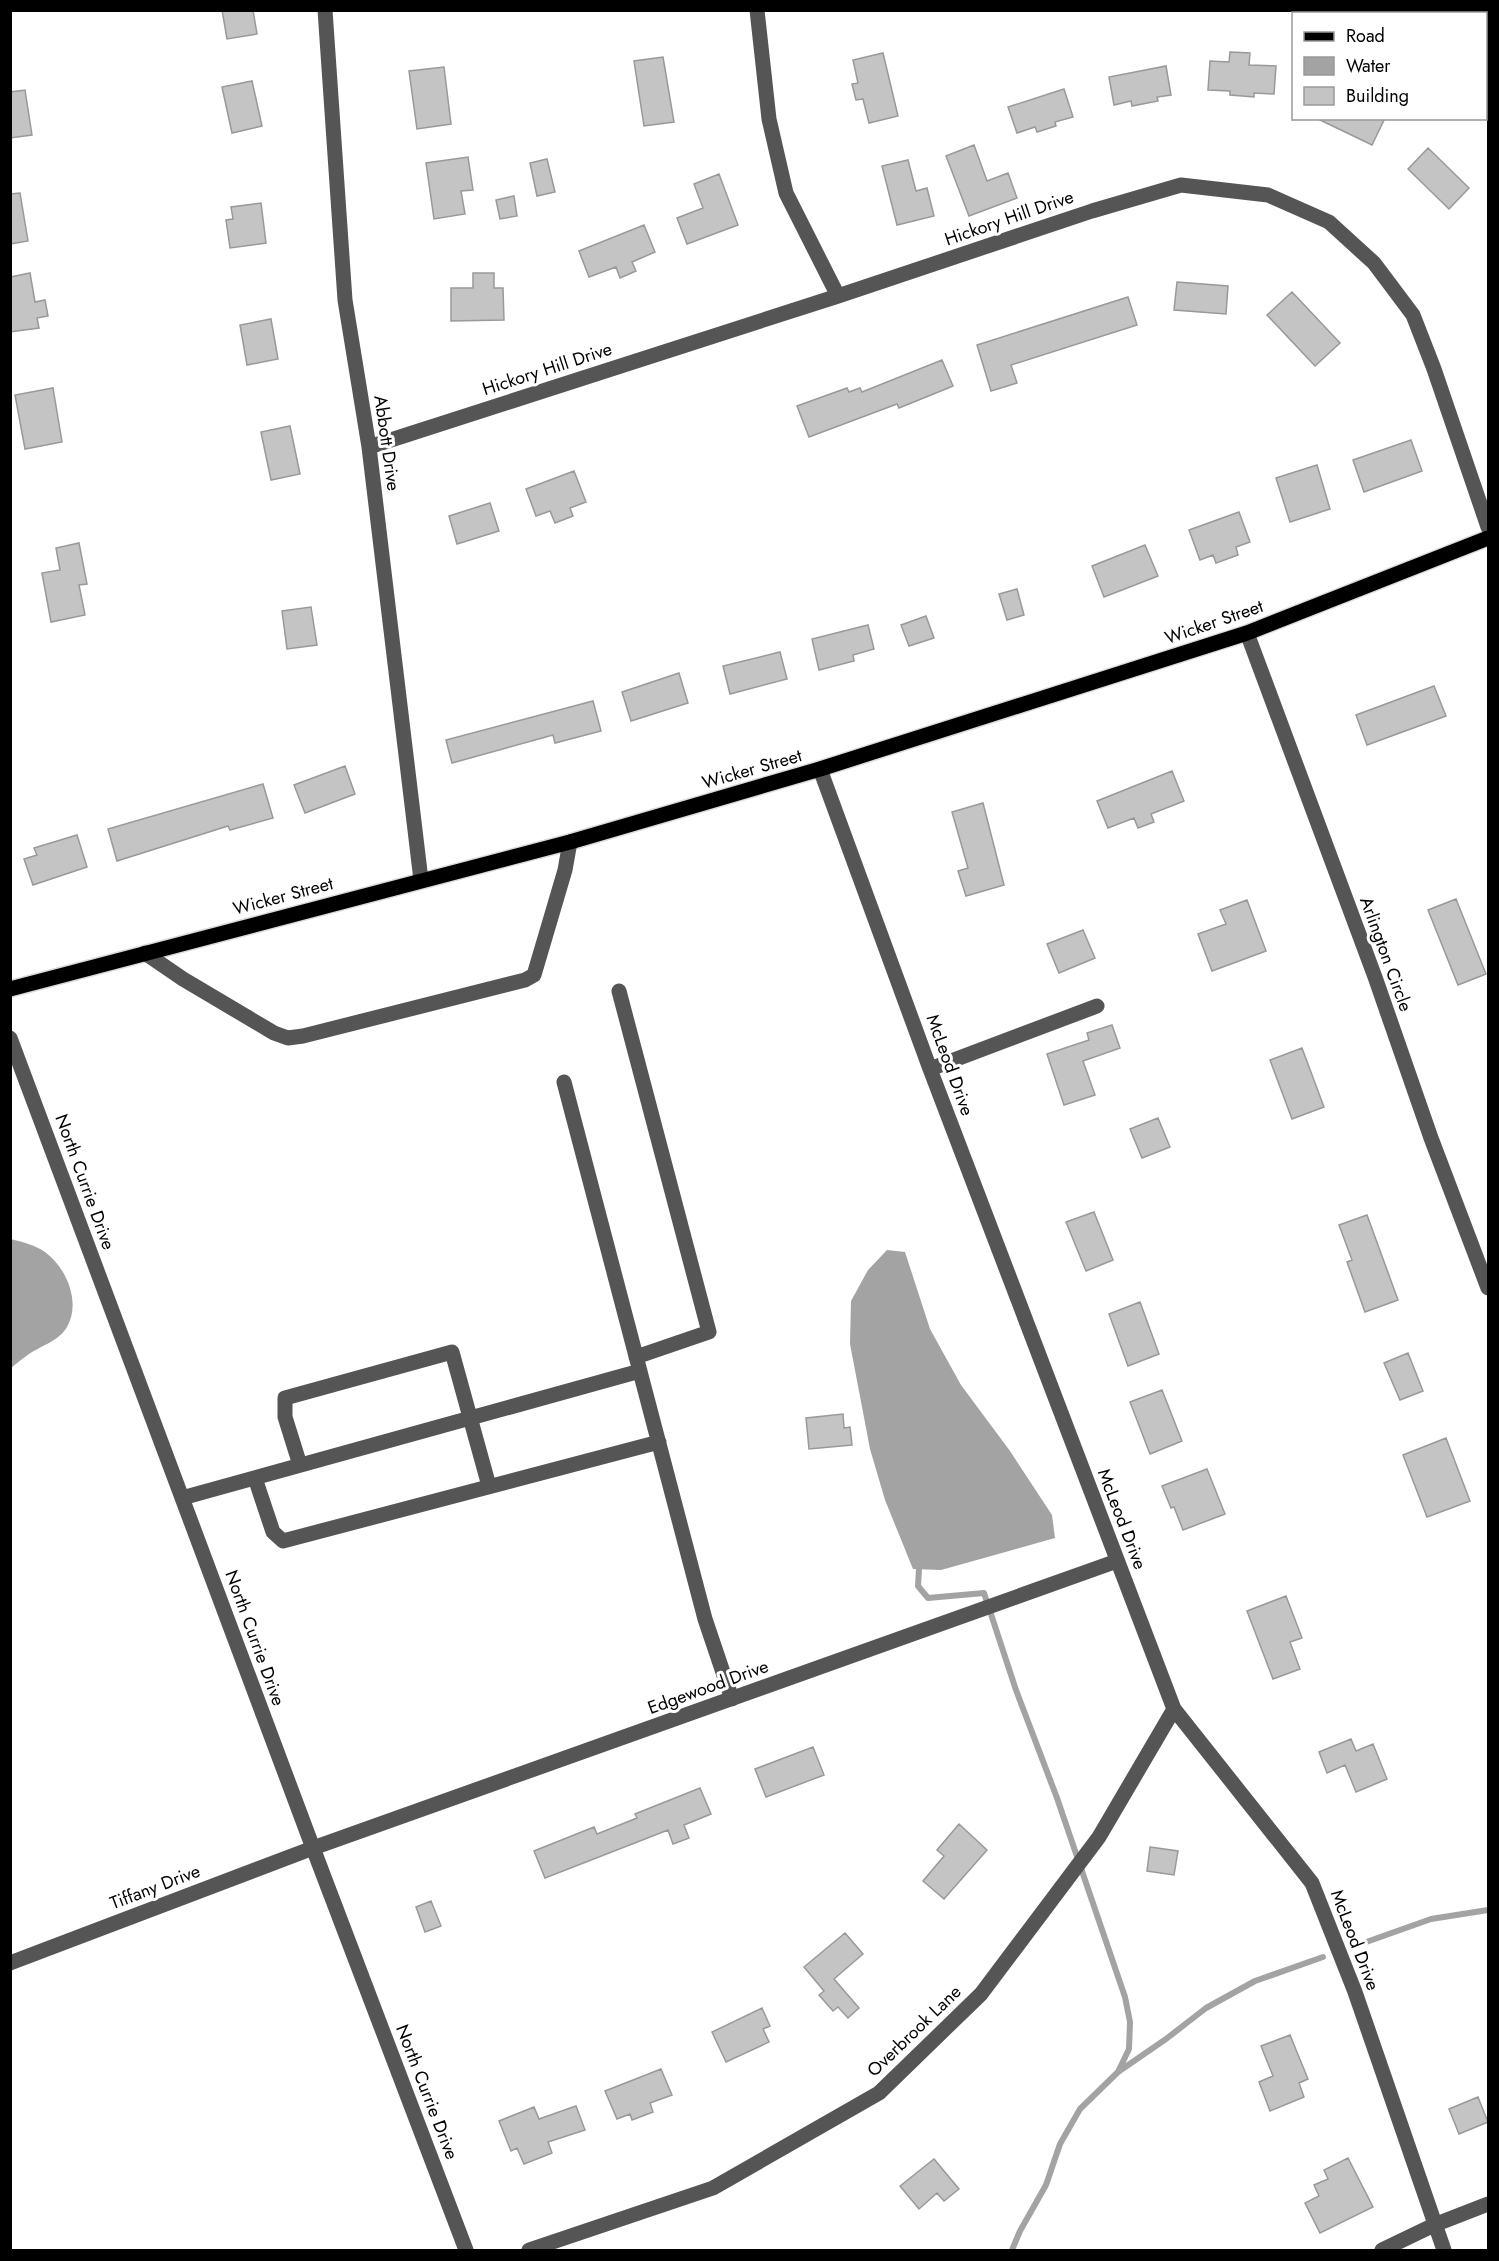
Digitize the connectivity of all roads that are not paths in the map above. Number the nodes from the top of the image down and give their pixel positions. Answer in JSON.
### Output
{"nodes":[{"id":1,"x":325,"y":10,"type":"edge"},
{"id":2,"x":757,"y":10,"type":"edge"},
{"id":3,"x":838,"y":296,"type":"junction"},
{"id":4,"x":369,"y":447,"type":"junction"},
{"id":5,"x":1488,"y":528,"type":"edge"},
{"id":6,"x":1488,"y":538,"type":"edge"},
{"id":7,"x":1247,"y":633,"type":"junction"},
{"id":8,"x":820,"y":769,"type":"junction"},
{"id":9,"x":570,"y":842,"type":"junction"},
{"id":10,"x":421,"y":880,"type":"junction"},
{"id":11,"x":145,"y":953,"type":"junction"},
{"id":12,"x":10,"y":989,"type":"edge"},
{"id":13,"x":619,"y":991,"type":"dead end"},
{"id":14,"x":1097,"y":1006,"type":"dead end"},
{"id":15,"x":10,"y":1038,"type":"edge"},
{"id":16,"x":930,"y":1069,"type":"junction"},
{"id":17,"x":564,"y":1082,"type":"dead end"},
{"id":18,"x":1488,"y":1288,"type":"edge"},
{"id":19,"x":638,"y":1364,"type":"junction"},
{"id":20,"x":471,"y":1418,"type":"junction"},
{"id":21,"x":659,"y":1442,"type":"junction"},
{"id":22,"x":300,"y":1465,"type":"junction"},
{"id":23,"x":255,"y":1478,"type":"junction"},
{"id":24,"x":489,"y":1486,"type":"junction"},
{"id":25,"x":182,"y":1498,"type":"junction"},
{"id":26,"x":1116,"y":1561,"type":"junction"},
{"id":27,"x":732,"y":1699,"type":"junction"},
{"id":28,"x":1174,"y":1709,"type":"junction"},
{"id":29,"x":313,"y":1848,"type":"junction"},
{"id":30,"x":10,"y":1963,"type":"edge"},
{"id":31,"x":1488,"y":2204,"type":"edge"},
{"id":32,"x":1434,"y":2225,"type":"junction"},
{"id":33,"x":466,"y":2250,"type":"edge"},
{"id":34,"x":529,"y":2250,"type":"edge"},
{"id":35,"x":1382,"y":2250,"type":"edge"},
{"id":36,"x":1444,"y":2250,"type":"edge"}],
"edges":[{"from":1,"to":4,"type":"street","name":"Abbott Drive"},
{"from":2,"to":3,"type":"street"},
{"from":3,"to":4,"type":"street","name":"Hickory Hill Drive"},
{"from":3,"to":5,"type":"street","name":"Hickory Hill Drive"},
{"from":4,"to":10,"type":"street","name":"Abbott Drive"},
{"from":6,"to":7,"type":"main road","name":"Wicker Street"},
{"from":7,"to":8,"type":"main road","name":"Wicker Street"},
{"from":7,"to":18,"type":"street","name":"Arlington Circle"},
{"from":8,"to":9,"type":"main road","name":"Wicker Street"},
{"from":8,"to":16,"type":"street","name":"McLeod Drive"},
{"from":9,"to":10,"type":"main road","name":"Wicker Street"},
{"from":9,"to":11,"type":"street"},
{"from":10,"to":11,"type":"main road","name":"Wicker Street"},
{"from":11,"to":12,"type":"main road","name":"Wicker Street"},
{"from":13,"to":19,"type":"street"},
{"from":14,"to":16,"type":"street"},
{"from":15,"to":25,"type":"street","name":"North Currie Drive"},
{"from":16,"to":26,"type":"street","name":"McLeod Drive"},
{"from":17,"to":19,"type":"street"},
{"from":19,"to":20,"type":"street"},
{"from":19,"to":21,"type":"street"},
{"from":20,"to":22,"type":"street"},
{"from":20,"to":22,"type":"street"},
{"from":20,"to":24,"type":"street"},
{"from":21,"to":24,"type":"street"},
{"from":21,"to":27,"type":"street"},
{"from":22,"to":23,"type":"street"},
{"from":23,"to":24,"type":"street"},
{"from":23,"to":25,"type":"street"},
{"from":25,"to":29,"type":"street","name":"North Currie Drive"},
{"from":26,"to":27,"type":"street","name":"Edgewood Drive"},
{"from":26,"to":28,"type":"street","name":"McLeod Drive"},
{"from":27,"to":29,"type":"street","name":"Edgewood Drive"},
{"from":28,"to":32,"type":"street","name":"McLeod Drive"},
{"from":28,"to":34,"type":"street","name":"Overbrook Lane"},
{"from":29,"to":30,"type":"street","name":"Tiffany Drive"},
{"from":29,"to":33,"type":"street","name":"North Currie Drive"},
{"from":31,"to":32,"type":"street"},
{"from":32,"to":35,"type":"street"},
{"from":32,"to":36,"type":"street","name":"McLeod Drive"}]}
